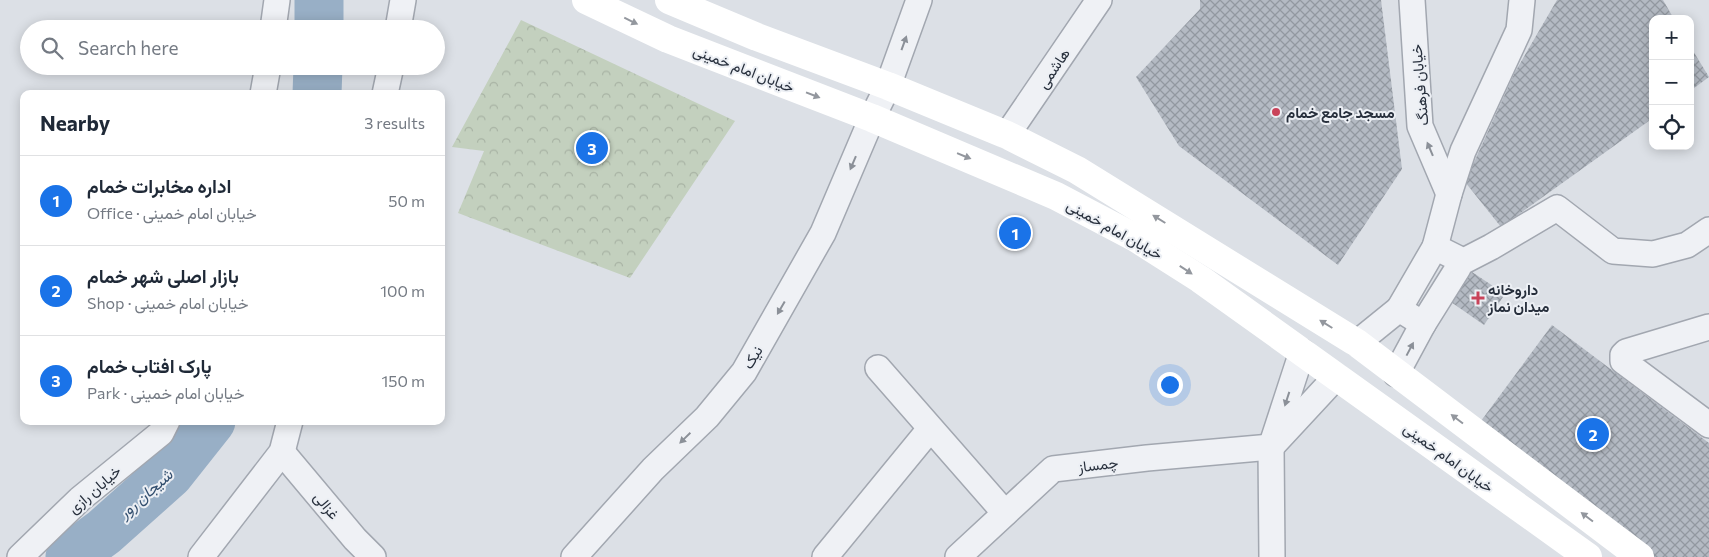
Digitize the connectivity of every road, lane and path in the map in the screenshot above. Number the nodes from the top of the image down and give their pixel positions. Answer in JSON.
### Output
{"nodes":[{"id":1,"x":277,"y":0,"type":"edge"},
{"id":2,"x":403,"y":0,"type":"edge"},
{"id":3,"x":586,"y":0,"type":"edge"},
{"id":4,"x":669,"y":0,"type":"edge"},
{"id":5,"x":1099,"y":0,"type":"edge"},
{"id":6,"x":1412,"y":0,"type":"edge"},
{"id":7,"x":1522,"y":0,"type":"edge"},
{"id":8,"x":1535,"y":0,"type":"edge"},
{"id":9,"x":915,"y":2,"type":"edge"},
{"id":10,"x":274,"y":20,"type":"edge"},
{"id":11,"x":400,"y":20,"type":"edge"},
{"id":12,"x":1518,"y":30,"type":"junction"},
{"id":13,"x":266,"y":75,"type":"edge"},
{"id":14,"x":388,"y":75,"type":"edge"},
{"id":15,"x":888,"y":86,"type":"junction"},
{"id":16,"x":264,"y":90,"type":"edge"},
{"id":17,"x":386,"y":90,"type":"edge"},
{"id":18,"x":872,"y":118,"type":"junction"},
{"id":19,"x":1007,"y":135,"type":"junction"},
{"id":20,"x":1449,"y":194,"type":"junction"},
{"id":21,"x":1709,"y":230,"type":"edge"},
{"id":22,"x":1434,"y":247,"type":"junction"},
{"id":23,"x":1460,"y":263,"type":"junction"},
{"id":24,"x":1399,"y":309,"type":"junction"},
{"id":25,"x":1423,"y":324,"type":"junction"},
{"id":26,"x":1709,"y":327,"type":"edge"},
{"id":27,"x":1357,"y":343,"type":"junction"},
{"id":28,"x":1302,"y":352,"type":"junction"},
{"id":29,"x":878,"y":368,"type":"dead end"},
{"id":30,"x":1396,"y":374,"type":"junction"},
{"id":31,"x":1336,"y":377,"type":"junction"},
{"id":32,"x":1375,"y":404,"type":"junction"},
{"id":33,"x":165,"y":425,"type":"edge"},
{"id":34,"x":289,"y":425,"type":"edge"},
{"id":35,"x":1709,"y":425,"type":"edge"},
{"id":36,"x":930,"y":428,"type":"junction"},
{"id":37,"x":1271,"y":447,"type":"junction"},
{"id":38,"x":282,"y":452,"type":"junction"},
{"id":39,"x":1005,"y":514,"type":"junction"},
{"id":40,"x":1625,"y":552,"type":"edge"},
{"id":41,"x":20,"y":557,"type":"edge"},
{"id":42,"x":201,"y":557,"type":"edge"},
{"id":43,"x":373,"y":557,"type":"edge"},
{"id":44,"x":574,"y":557,"type":"edge"},
{"id":45,"x":825,"y":557,"type":"edge"},
{"id":46,"x":958,"y":557,"type":"edge"},
{"id":47,"x":1272,"y":557,"type":"edge"},
{"id":48,"x":1588,"y":557,"type":"edge"}],
"edges":[{"from":1,"to":10,"type":"street"},
{"from":2,"to":11,"type":"street"},
{"from":3,"to":18,"type":"main road","name":"خیابان امام خمینی","one_way":true},
{"from":4,"to":15,"type":"main road","name":"خیابان امام خمینی"},
{"from":5,"to":19,"type":"street","name":"هاشمی"},
{"from":20,"to":6,"type":"street","name":"خیابان فرهنگ","one_way":true},
{"from":7,"to":12,"type":"street"},
{"from":8,"to":12,"type":"street"},
{"from":15,"to":9,"type":"street","name":"نیک","one_way":true},
{"from":12,"to":20,"type":"street"},
{"from":13,"to":16,"type":"street"},
{"from":14,"to":17,"type":"street"},
{"from":15,"to":18,"type":"street","name":"نیک"},
{"from":15,"to":19,"type":"main road","name":"خیابان امام خمینی"},
{"from":18,"to":28,"type":"main road","name":"خیابان امام خمینی","one_way":true},
{"from":18,"to":44,"type":"street","name":"نیک","one_way":true},
{"from":27,"to":19,"type":"main road","name":"خیابان امام خمینی","one_way":true},
{"from":20,"to":22,"type":"street"},
{"from":21,"to":23,"type":"street"},
{"from":22,"to":23,"type":"street"},
{"from":22,"to":24,"type":"street"},
{"from":23,"to":25,"type":"street"},
{"from":24,"to":25,"type":"street"},
{"from":24,"to":27,"type":"street"},
{"from":30,"to":25,"type":"street","one_way":true},
{"from":26,"to":35,"type":"street"},
{"from":27,"to":30,"type":"main road","name":"خیابان امام خمینی"},
{"from":28,"to":31,"type":"main road","name":"خیابان امام خمینی"},
{"from":28,"to":37,"type":"street","one_way":true},
{"from":29,"to":36,"type":"street"},
{"from":30,"to":32,"type":"main road"},
{"from":40,"to":30,"type":"main road","name":"خیابان امام خمینی","one_way":true},
{"from":31,"to":32,"type":"main road","name":"خیابان امام خمینی"},
{"from":31,"to":37,"type":"street"},
{"from":32,"to":48,"type":"main road","name":"خیابان امام خمینی"},
{"from":33,"to":41,"type":"street","name":"خیابان رازی"},
{"from":34,"to":38,"type":"street"},
{"from":36,"to":39,"type":"street"},
{"from":36,"to":45,"type":"street"},
{"from":37,"to":39,"type":"street","name":"چمساز"},
{"from":37,"to":47,"type":"street"},
{"from":38,"to":42,"type":"street"},
{"from":38,"to":43,"type":"street","name":"غزالی"},
{"from":39,"to":46,"type":"street","name":"چمساز"}]}
